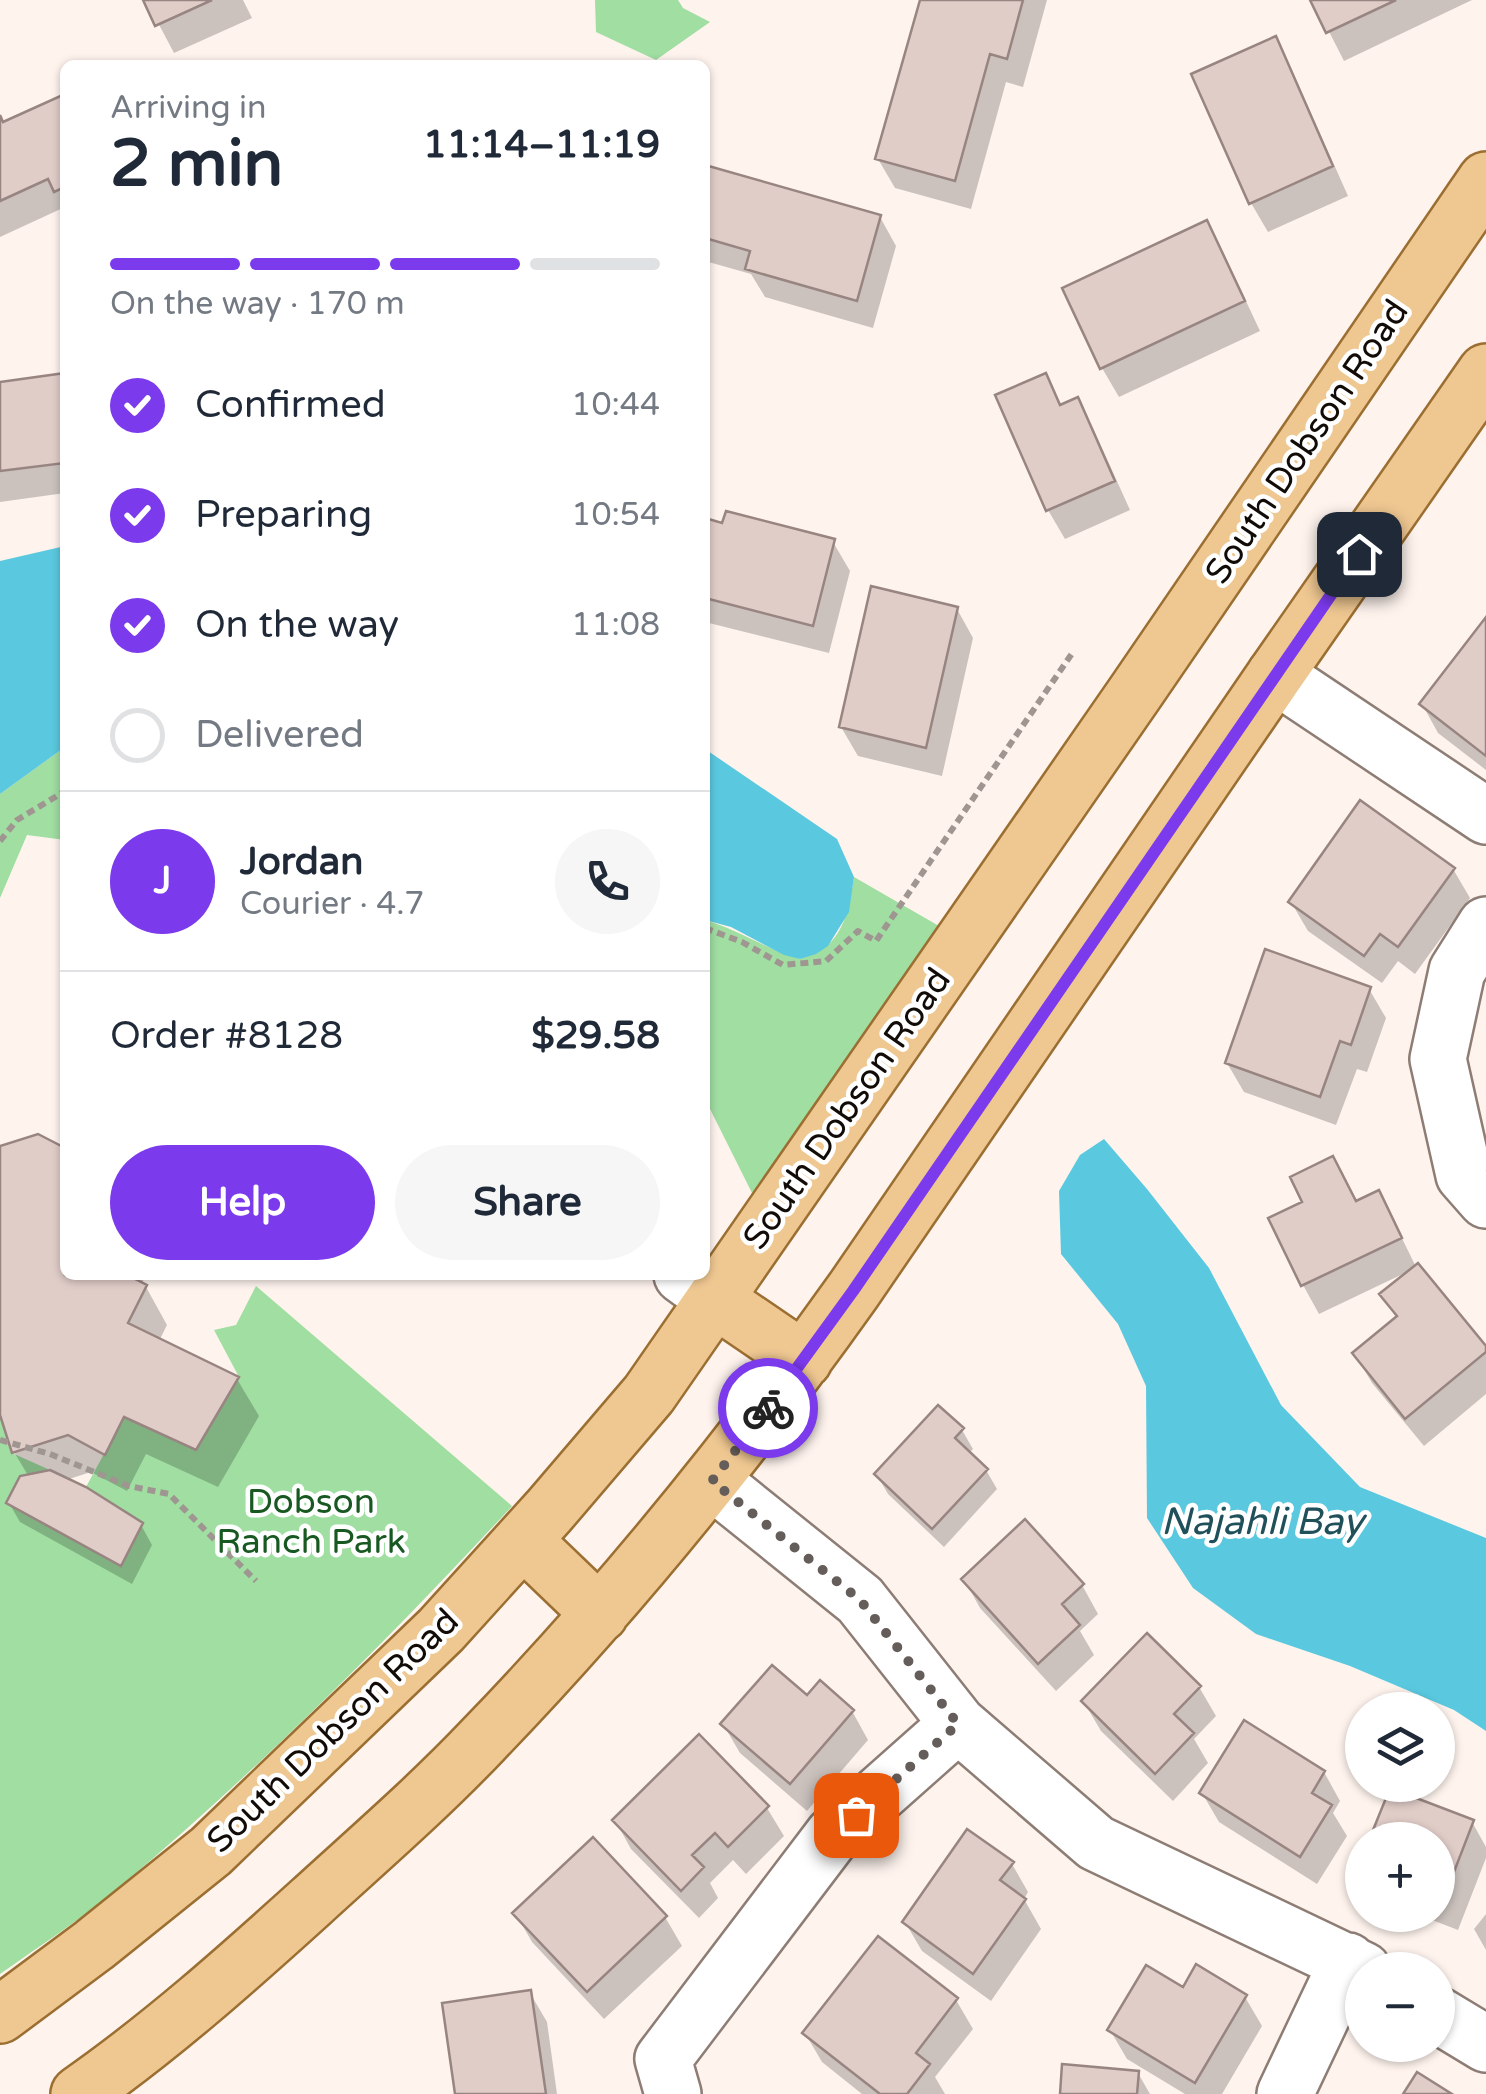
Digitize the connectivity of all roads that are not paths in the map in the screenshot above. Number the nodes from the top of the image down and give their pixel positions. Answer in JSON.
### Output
{"nodes":[{"id":1,"x":1486,"y":180,"type":"edge"},
{"id":2,"x":1486,"y":372,"type":"edge"},
{"id":3,"x":1275,"y":675,"type":"junction"},
{"id":4,"x":1486,"y":816,"type":"edge"},
{"id":5,"x":1486,"y":924,"type":"edge"},
{"id":6,"x":1486,"y":1200,"type":"edge"},
{"id":7,"x":710,"y":1273,"type":"edge"},
{"id":8,"x":699,"y":1288,"type":"edge"},
{"id":9,"x":804,"y":1360,"type":"junction"},
{"id":10,"x":712,"y":1481,"type":"junction"},
{"id":11,"x":523,"y":1540,"type":"junction"},
{"id":12,"x":600,"y":1614,"type":"junction"},
{"id":13,"x":958,"y":1724,"type":"junction"},
{"id":14,"x":1345,"y":1961,"type":"edge"},
{"id":15,"x":1345,"y":1986,"type":"edge"},
{"id":16,"x":0,"y":2016,"type":"edge"},
{"id":17,"x":1455,"y":2025,"type":"edge"},
{"id":18,"x":1486,"y":2044,"type":"edge"},
{"id":19,"x":79,"y":2094,"type":"edge"},
{"id":20,"x":673,"y":2094,"type":"edge"},
{"id":21,"x":1285,"y":2094,"type":"edge"}],
"edges":[{"from":1,"to":7,"type":"main road","name":"South Dobson Road"},
{"from":2,"to":3,"type":"main road"},
{"from":3,"to":4,"type":"street"},
{"from":3,"to":9,"type":"main road"},
{"from":5,"to":6,"type":"street"},
{"from":8,"to":9,"type":"main road"},
{"from":8,"to":11,"type":"main road","name":"South Dobson Road"},
{"from":9,"to":10,"type":"main road"},
{"from":10,"to":12,"type":"main road"},
{"from":10,"to":13,"type":"street"},
{"from":11,"to":12,"type":"main road"},
{"from":11,"to":16,"type":"main road","name":"South Dobson Road"},
{"from":12,"to":19,"type":"main road"},
{"from":13,"to":14,"type":"street"},
{"from":13,"to":20,"type":"street"},
{"from":15,"to":21,"type":"street"},
{"from":17,"to":18,"type":"street"}]}
